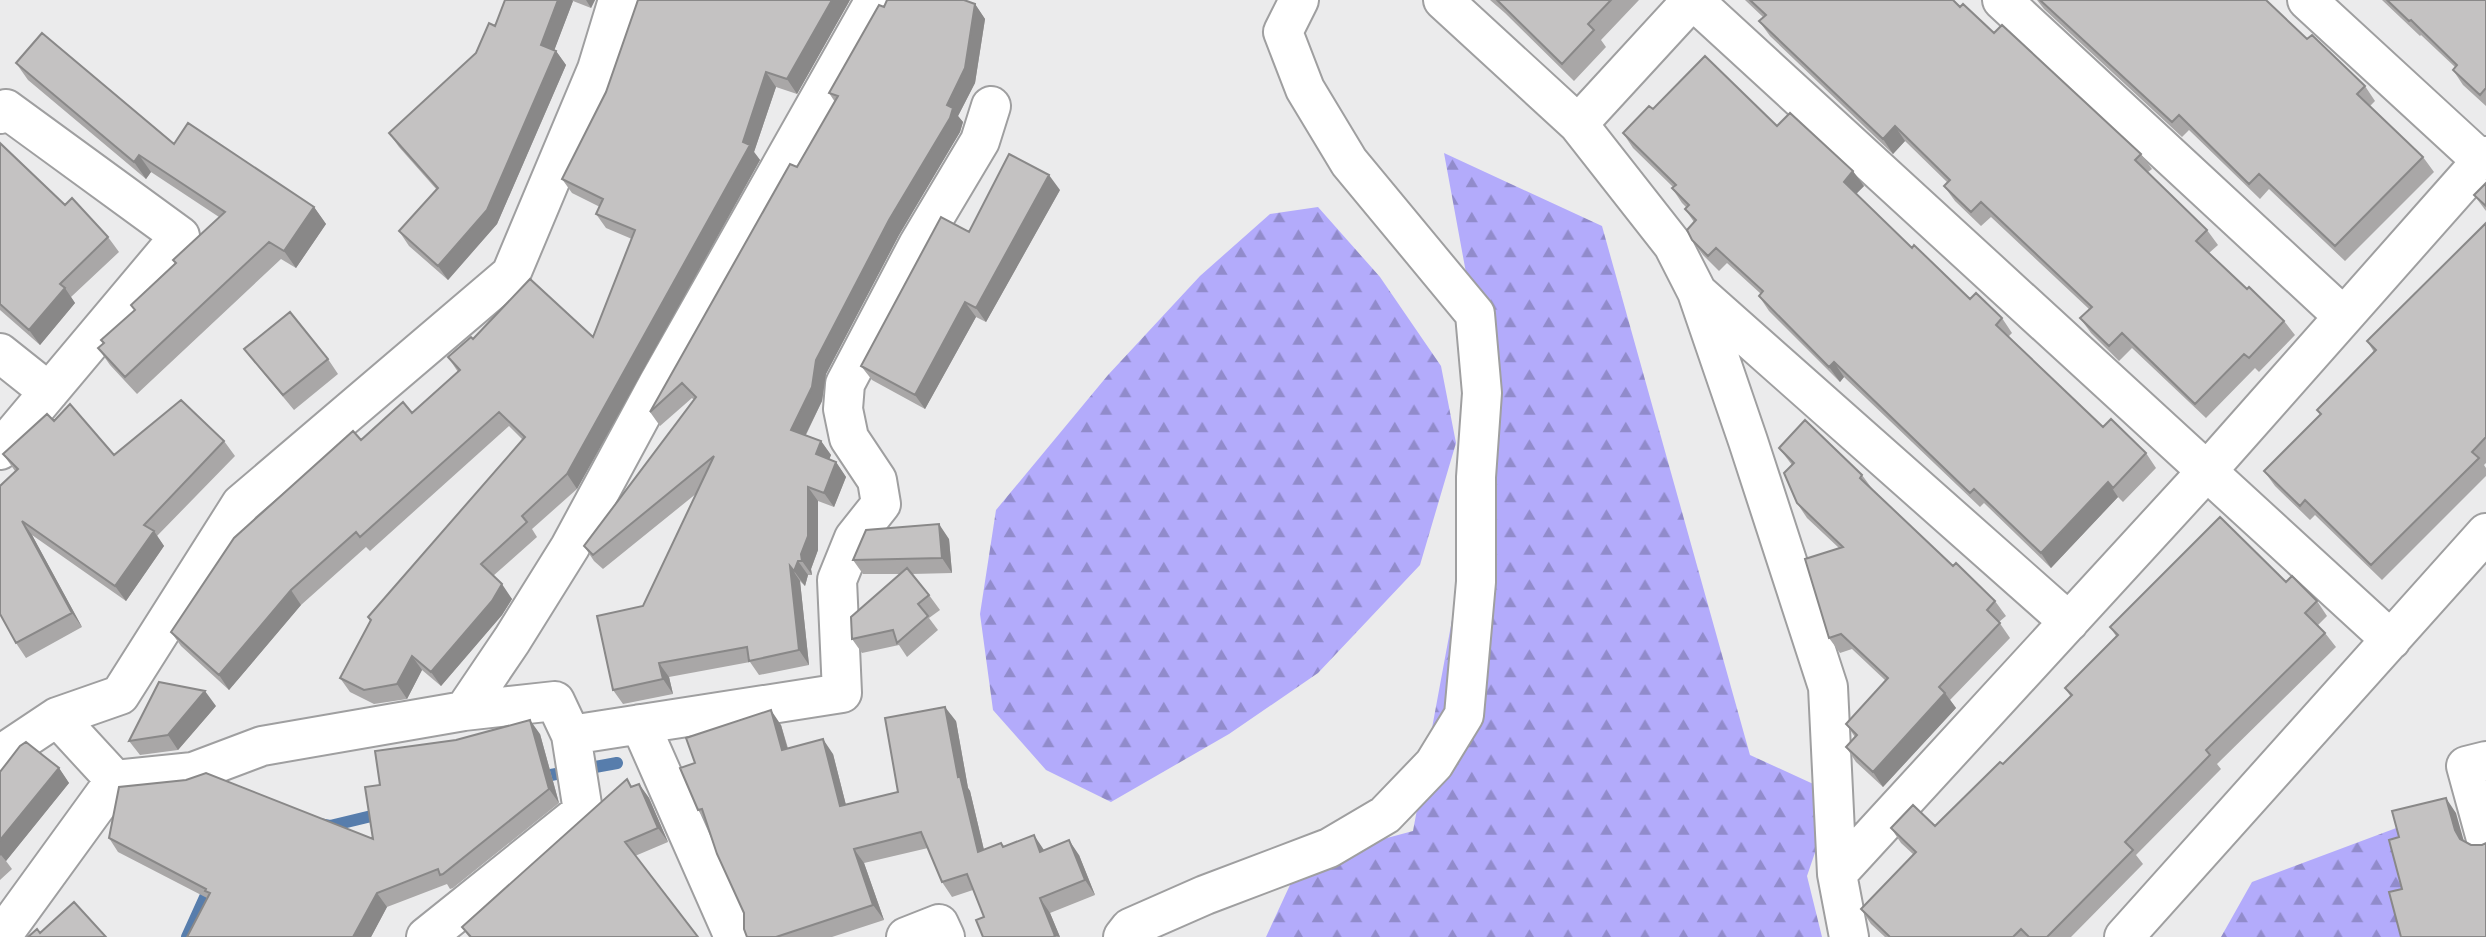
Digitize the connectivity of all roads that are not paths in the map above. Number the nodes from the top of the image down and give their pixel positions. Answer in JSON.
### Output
{"nodes":[{"id":1,"x":618,"y":0,"type":"edge"},
{"id":2,"x":876,"y":0,"type":"edge"},
{"id":3,"x":1298,"y":0,"type":"edge"},
{"id":4,"x":1443,"y":0,"type":"edge"},
{"id":5,"x":1693,"y":0,"type":"edge"},
{"id":6,"x":2002,"y":0,"type":"edge"},
{"id":7,"x":2307,"y":0,"type":"edge"},
{"id":8,"x":991,"y":106,"type":"dead end"},
{"id":9,"x":0,"y":114,"type":"edge"},
{"id":10,"x":1578,"y":124,"type":"junction"},
{"id":11,"x":2484,"y":158,"type":"edge"},
{"id":12,"x":1697,"y":292,"type":"junction"},
{"id":13,"x":2343,"y":316,"type":"junction"},
{"id":14,"x":0,"y":353,"type":"edge"},
{"id":15,"x":48,"y":392,"type":"junction"},
{"id":16,"x":0,"y":450,"type":"edge"},
{"id":17,"x":2207,"y":471,"type":"junction"},
{"id":18,"x":2486,"y":533,"type":"edge"},
{"id":19,"x":2069,"y":622,"type":"junction"},
{"id":20,"x":2390,"y":640,"type":"junction"},
{"id":21,"x":464,"y":711,"type":"junction"},
{"id":22,"x":57,"y":718,"type":"junction"},
{"id":23,"x":640,"y":724,"type":"junction"},
{"id":24,"x":571,"y":734,"type":"junction"},
{"id":25,"x":0,"y":755,"type":"edge"},
{"id":26,"x":2486,"y":761,"type":"edge"},
{"id":27,"x":115,"y":780,"type":"junction"},
{"id":28,"x":2486,"y":839,"type":"edge"},
{"id":29,"x":1837,"y":874,"type":"junction"},
{"id":30,"x":1,"y":937,"type":"edge"},
{"id":31,"x":426,"y":937,"type":"edge"},
{"id":32,"x":734,"y":937,"type":"edge"},
{"id":33,"x":906,"y":937,"type":"edge"},
{"id":34,"x":945,"y":937,"type":"edge"},
{"id":35,"x":1123,"y":937,"type":"edge"},
{"id":36,"x":1849,"y":937,"type":"edge"},
{"id":37,"x":2124,"y":937,"type":"edge"}],
"edges":[{"from":1,"to":22,"type":"street"},
{"from":2,"to":21,"type":"street"},
{"from":3,"to":35,"type":"street"},
{"from":4,"to":10,"type":"street"},
{"from":5,"to":10,"type":"street"},
{"from":5,"to":17,"type":"street"},
{"from":6,"to":13,"type":"street"},
{"from":7,"to":11,"type":"street"},
{"from":8,"to":23,"type":"street"},
{"from":9,"to":15,"type":"street"},
{"from":10,"to":12,"type":"street"},
{"from":11,"to":13,"type":"street"},
{"from":12,"to":19,"type":"street"},
{"from":12,"to":29,"type":"street"},
{"from":13,"to":17,"type":"street"},
{"from":14,"to":15,"type":"street"},
{"from":15,"to":16,"type":"street"},
{"from":17,"to":19,"type":"street"},
{"from":17,"to":20,"type":"street"},
{"from":18,"to":20,"type":"street"},
{"from":19,"to":29,"type":"street"},
{"from":20,"to":37,"type":"street"},
{"from":21,"to":24,"type":"street"},
{"from":21,"to":27,"type":"street"},
{"from":22,"to":25,"type":"street"},
{"from":22,"to":27,"type":"street"},
{"from":23,"to":24,"type":"street"},
{"from":23,"to":32,"type":"street"},
{"from":24,"to":31,"type":"street"},
{"from":26,"to":28,"type":"street"},
{"from":27,"to":30,"type":"street"},
{"from":29,"to":36,"type":"street"},
{"from":33,"to":34,"type":"street"}]}
